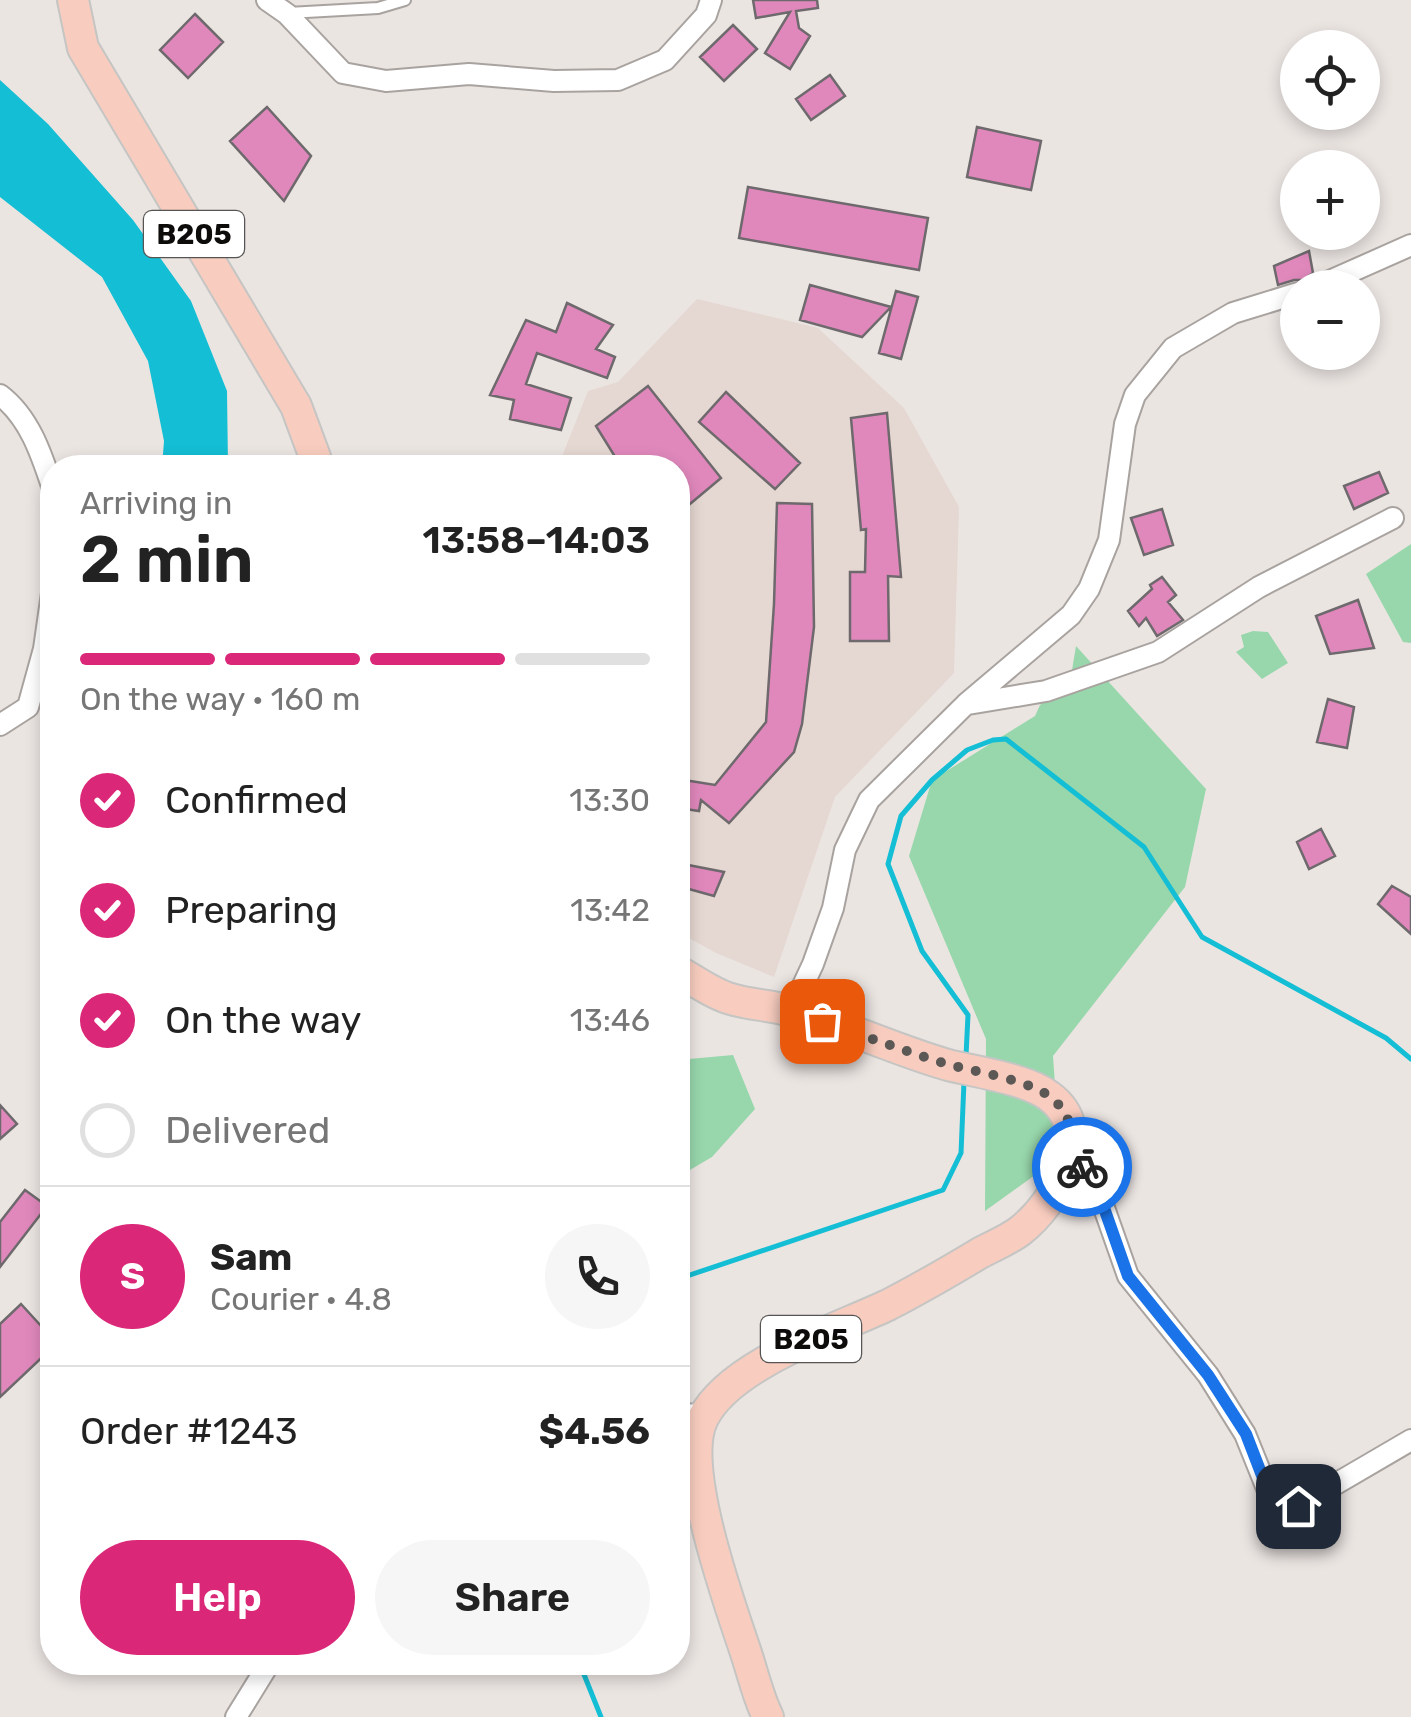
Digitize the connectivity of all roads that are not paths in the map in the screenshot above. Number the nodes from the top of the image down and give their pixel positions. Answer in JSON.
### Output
{"nodes":[{"id":1,"x":74,"y":0,"type":"edge"},
{"id":2,"x":267,"y":0,"type":"edge"},
{"id":3,"x":406,"y":0,"type":"edge"},
{"id":4,"x":711,"y":0,"type":"edge"},
{"id":5,"x":287,"y":14,"type":"junction"},
{"id":6,"x":1411,"y":245,"type":"edge"},
{"id":7,"x":1355,"y":270,"type":"edge"},
{"id":8,"x":1280,"y":299,"type":"edge"},
{"id":9,"x":0,"y":396,"type":"edge"},
{"id":10,"x":42,"y":455,"type":"edge"},
{"id":11,"x":315,"y":455,"type":"edge"},
{"id":12,"x":1393,"y":518,"type":"dead end"},
{"id":13,"x":40,"y":663,"type":"edge"},
{"id":14,"x":966,"y":704,"type":"junction"},
{"id":15,"x":0,"y":725,"type":"edge"},
{"id":16,"x":690,"y":978,"type":"edge"},
{"id":17,"x":791,"y":1010,"type":"junction"},
{"id":18,"x":1071,"y":1146,"type":"junction"},
{"id":19,"x":691,"y":1414,"type":"edge"},
{"id":20,"x":1411,"y":1440,"type":"edge"},
{"id":21,"x":262,"y":1675,"type":"edge"},
{"id":22,"x":236,"y":1717,"type":"edge"},
{"id":23,"x":768,"y":1717,"type":"edge"}],
"edges":[{"from":1,"to":11,"type":"main road","number":"B205"},
{"from":2,"to":5,"type":"street"},
{"from":3,"to":5,"type":"lane"},
{"from":4,"to":5,"type":"street"},
{"from":6,"to":7,"type":"street"},
{"from":8,"to":14,"type":"street"},
{"from":9,"to":10,"type":"street"},
{"from":12,"to":14,"type":"street"},
{"from":13,"to":15,"type":"street"},
{"from":14,"to":17,"type":"street"},
{"from":16,"to":17,"type":"main road"},
{"from":17,"to":18,"type":"main road"},
{"from":18,"to":19,"type":"main road","number":"B205"},
{"from":18,"to":20,"type":"street"},
{"from":19,"to":23,"type":"main road","number":"B205"},
{"from":21,"to":22,"type":"street"}]}
